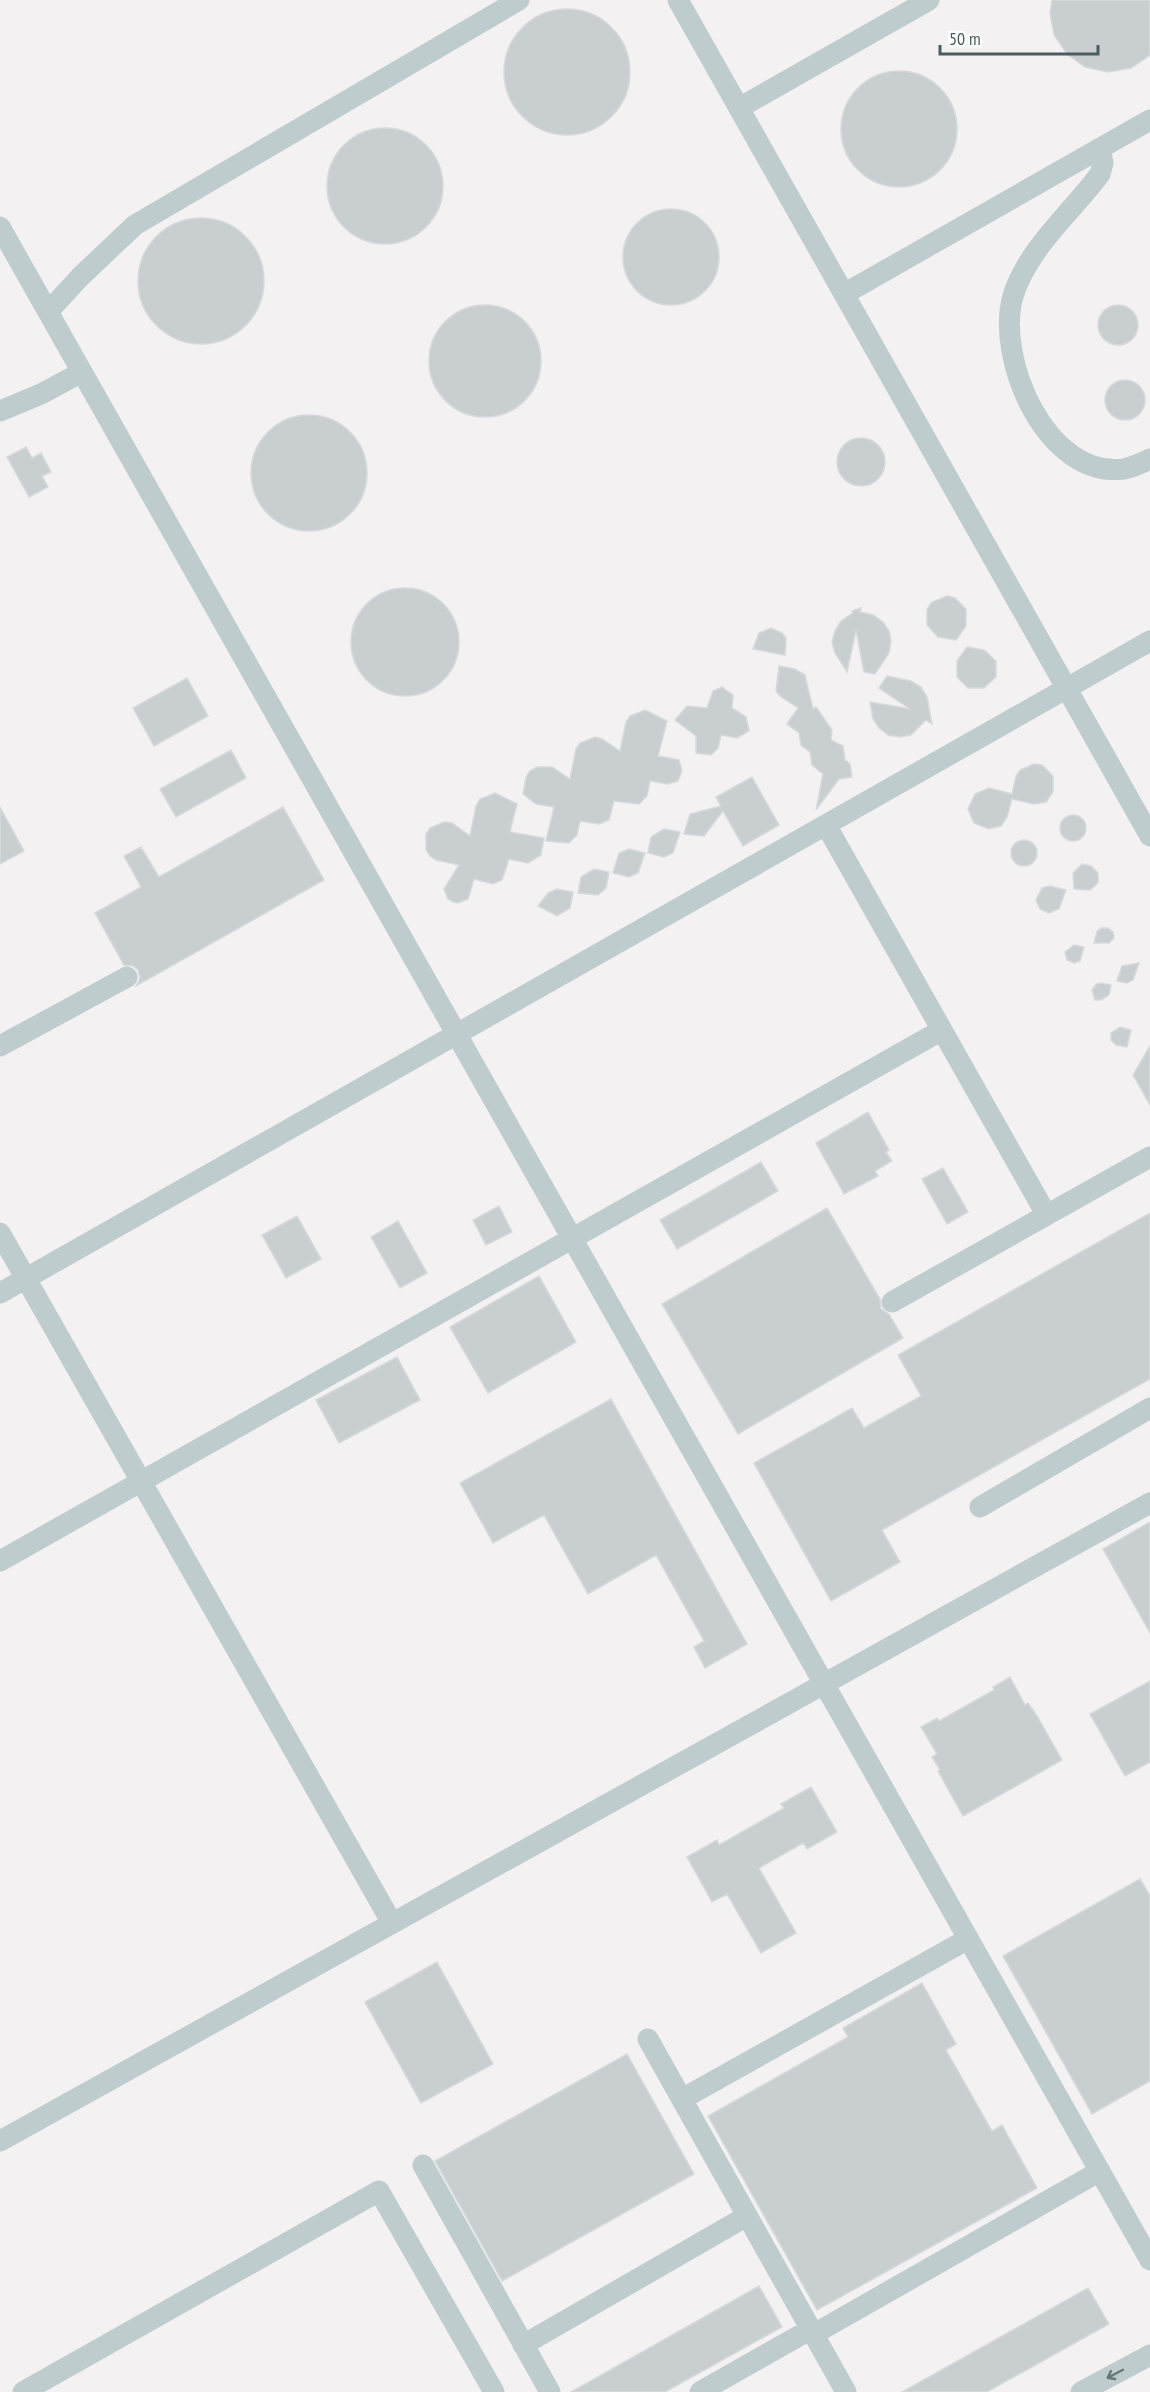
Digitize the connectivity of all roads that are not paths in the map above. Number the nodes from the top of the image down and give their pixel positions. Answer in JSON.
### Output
{"nodes":[{"id":1,"x":519,"y":0,"type":"edge"},
{"id":2,"x":678,"y":0,"type":"edge"},
{"id":3,"x":929,"y":0,"type":"edge"},
{"id":4,"x":739,"y":108,"type":"junction"},
{"id":5,"x":1150,"y":120,"type":"edge"},
{"id":6,"x":1100,"y":148,"type":"junction"},
{"id":7,"x":0,"y":226,"type":"edge"},
{"id":8,"x":844,"y":294,"type":"junction"},
{"id":9,"x":48,"y":312,"type":"junction"},
{"id":10,"x":82,"y":372,"type":"junction"},
{"id":11,"x":0,"y":411,"type":"edge"},
{"id":12,"x":1150,"y":459,"type":"edge"},
{"id":13,"x":1150,"y":641,"type":"edge"},
{"id":14,"x":1067,"y":688,"type":"junction"},
{"id":15,"x":826,"y":825,"type":"junction"},
{"id":16,"x":1150,"y":836,"type":"edge"},
{"id":17,"x":127,"y":977,"type":"dead end"},
{"id":18,"x":942,"y":1030,"type":"junction"},
{"id":19,"x":457,"y":1034,"type":"junction"},
{"id":20,"x":0,"y":1046,"type":"edge"},
{"id":21,"x":1150,"y":1157,"type":"edge"},
{"id":22,"x":1046,"y":1214,"type":"junction"},
{"id":23,"x":0,"y":1233,"type":"edge"},
{"id":24,"x":573,"y":1238,"type":"junction"},
{"id":25,"x":26,"y":1278,"type":"junction"},
{"id":26,"x":0,"y":1293,"type":"edge"},
{"id":27,"x":892,"y":1302,"type":"dead end"},
{"id":28,"x":1150,"y":1408,"type":"edge"},
{"id":29,"x":141,"y":1482,"type":"junction"},
{"id":30,"x":1150,"y":1503,"type":"edge"},
{"id":31,"x":980,"y":1507,"type":"dead end"},
{"id":32,"x":0,"y":1561,"type":"edge"},
{"id":33,"x":825,"y":1683,"type":"junction"},
{"id":34,"x":392,"y":1923,"type":"junction"},
{"id":35,"x":968,"y":1939,"type":"junction"},
{"id":36,"x":648,"y":2039,"type":"dead end"},
{"id":37,"x":682,"y":2099,"type":"junction"},
{"id":38,"x":0,"y":2141,"type":"edge"},
{"id":39,"x":423,"y":2165,"type":"dead end"},
{"id":40,"x":1100,"y":2171,"type":"junction"},
{"id":41,"x":747,"y":2216,"type":"junction"},
{"id":42,"x":1150,"y":2260,"type":"edge"},
{"id":43,"x":812,"y":2331,"type":"junction"},
{"id":44,"x":523,"y":2344,"type":"junction"},
{"id":45,"x":1150,"y":2355,"type":"edge"},
{"id":46,"x":23,"y":2392,"type":"edge"},
{"id":47,"x":494,"y":2392,"type":"edge"},
{"id":48,"x":550,"y":2392,"type":"edge"},
{"id":49,"x":699,"y":2392,"type":"edge"},
{"id":50,"x":846,"y":2392,"type":"edge"},
{"id":51,"x":1081,"y":2392,"type":"edge"}],
"edges":[{"from":1,"to":9,"type":"street"},
{"from":2,"to":4,"type":"street"},
{"from":3,"to":4,"type":"street"},
{"from":4,"to":8,"type":"street"},
{"from":5,"to":6,"type":"street"},
{"from":6,"to":8,"type":"street"},
{"from":6,"to":12,"type":"street"},
{"from":7,"to":9,"type":"street"},
{"from":8,"to":14,"type":"street"},
{"from":9,"to":10,"type":"street"},
{"from":10,"to":11,"type":"street"},
{"from":10,"to":19,"type":"street"},
{"from":13,"to":14,"type":"street"},
{"from":14,"to":15,"type":"street"},
{"from":14,"to":16,"type":"street"},
{"from":15,"to":18,"type":"street"},
{"from":15,"to":19,"type":"street"},
{"from":17,"to":20,"type":"street"},
{"from":18,"to":22,"type":"street"},
{"from":18,"to":24,"type":"street"},
{"from":19,"to":24,"type":"street"},
{"from":19,"to":25,"type":"street"},
{"from":21,"to":22,"type":"street"},
{"from":22,"to":27,"type":"street"},
{"from":23,"to":25,"type":"street"},
{"from":24,"to":29,"type":"street"},
{"from":24,"to":33,"type":"street"},
{"from":25,"to":26,"type":"street"},
{"from":25,"to":29,"type":"street"},
{"from":28,"to":31,"type":"street"},
{"from":29,"to":32,"type":"street"},
{"from":29,"to":34,"type":"street"},
{"from":30,"to":33,"type":"street"},
{"from":33,"to":34,"type":"street"},
{"from":33,"to":35,"type":"street"},
{"from":34,"to":38,"type":"street"},
{"from":35,"to":37,"type":"street"},
{"from":35,"to":40,"type":"street"},
{"from":36,"to":37,"type":"street"},
{"from":37,"to":41,"type":"street"},
{"from":39,"to":44,"type":"street"},
{"from":40,"to":42,"type":"street"},
{"from":40,"to":43,"type":"street"},
{"from":41,"to":43,"type":"street"},
{"from":41,"to":44,"type":"street"},
{"from":43,"to":49,"type":"street"},
{"from":43,"to":50,"type":"street"},
{"from":44,"to":48,"type":"street"},
{"from":45,"to":51,"type":"street","one_way":true},
{"from":46,"to":47,"type":"street"}]}
